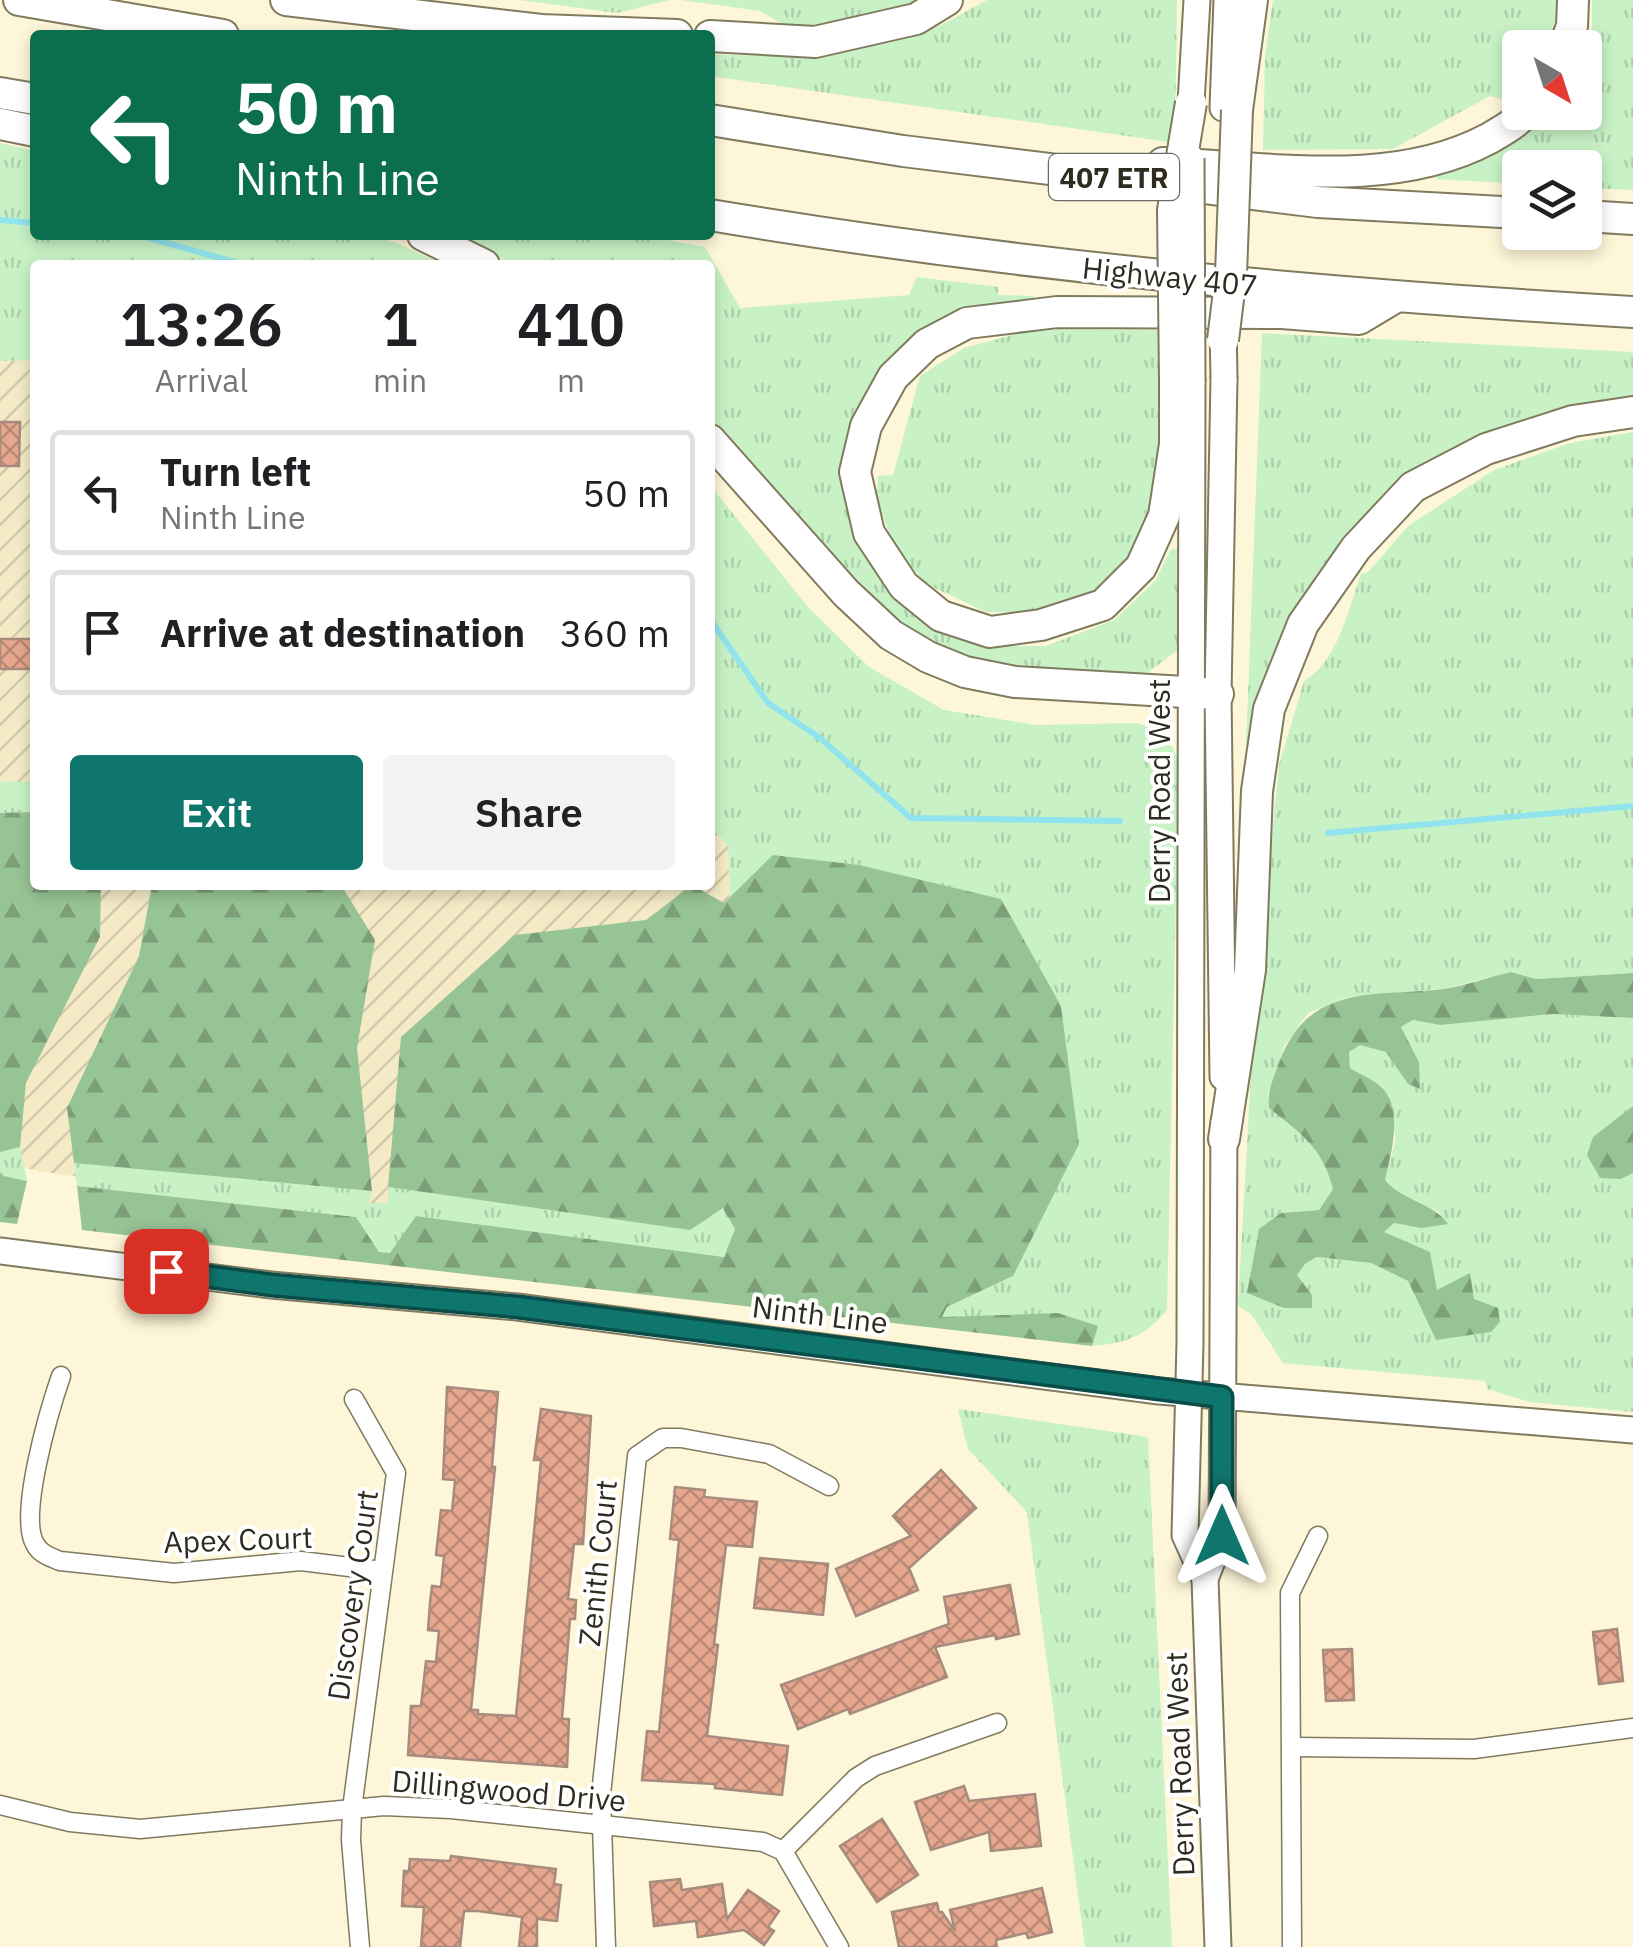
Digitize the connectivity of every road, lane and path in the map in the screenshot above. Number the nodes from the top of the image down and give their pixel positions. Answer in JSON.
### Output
{"nodes":[{"id":1,"x":20,"y":0,"type":"edge"},
{"id":2,"x":286,"y":0,"type":"edge"},
{"id":3,"x":947,"y":0,"type":"edge"},
{"id":4,"x":1197,"y":0,"type":"edge"},
{"id":5,"x":1227,"y":0,"type":"edge"},
{"id":6,"x":1252,"y":0,"type":"edge"},
{"id":7,"x":1572,"y":0,"type":"edge"},
{"id":8,"x":194,"y":30,"type":"edge"},
{"id":9,"x":541,"y":30,"type":"edge"},
{"id":10,"x":1571,"y":30,"type":"edge"},
{"id":11,"x":715,"y":36,"type":"edge"},
{"id":12,"x":0,"y":93,"type":"edge"},
{"id":13,"x":30,"y":98,"type":"edge"},
{"id":14,"x":1191,"y":103,"type":"joint"},
{"id":15,"x":1230,"y":109,"type":"junction"},
{"id":16,"x":715,"y":121,"type":"edge"},
{"id":17,"x":0,"y":124,"type":"edge"},
{"id":18,"x":1503,"y":130,"type":"edge"},
{"id":19,"x":30,"y":131,"type":"edge"},
{"id":20,"x":903,"y":151,"type":"junction"},
{"id":21,"x":1502,"y":212,"type":"edge"},
{"id":22,"x":715,"y":215,"type":"edge"},
{"id":23,"x":1602,"y":217,"type":"edge"},
{"id":24,"x":1633,"y":219,"type":"edge"},
{"id":25,"x":432,"y":240,"type":"edge"},
{"id":26,"x":474,"y":260,"type":"edge"},
{"id":27,"x":1394,"y":298,"type":"junction"},
{"id":28,"x":1633,"y":312,"type":"edge"},
{"id":29,"x":1223,"y":340,"type":"joint"},
{"id":30,"x":1184,"y":380,"type":"junction"},
{"id":31,"x":1633,"y":412,"type":"edge"},
{"id":32,"x":715,"y":446,"type":"edge"},
{"id":33,"x":1204,"y":694,"type":"junction"},
{"id":34,"x":1224,"y":1140,"type":"junction"},
{"id":35,"x":0,"y":1251,"type":"edge"},
{"id":36,"x":61,"y":1376,"type":"dead end"},
{"id":37,"x":1189,"y":1394,"type":"junction"},
{"id":38,"x":1222,"y":1397,"type":"junction"},
{"id":39,"x":354,"y":1400,"type":"dead end"},
{"id":40,"x":1633,"y":1430,"type":"edge"},
{"id":41,"x":829,"y":1486,"type":"dead end"},
{"id":42,"x":1318,"y":1536,"type":"dead end"},
{"id":43,"x":382,"y":1572,"type":"junction"},
{"id":44,"x":1205,"y":1579,"type":"junction"},
{"id":45,"x":997,"y":1724,"type":"dead end"},
{"id":46,"x":1633,"y":1728,"type":"edge"},
{"id":47,"x":1293,"y":1747,"type":"junction"},
{"id":48,"x":0,"y":1805,"type":"edge"},
{"id":49,"x":352,"y":1808,"type":"junction"},
{"id":50,"x":602,"y":1824,"type":"junction"},
{"id":51,"x":783,"y":1851,"type":"junction"},
{"id":52,"x":360,"y":1947,"type":"edge"},
{"id":53,"x":606,"y":1947,"type":"edge"},
{"id":54,"x":839,"y":1947,"type":"edge"},
{"id":55,"x":1218,"y":1947,"type":"edge"},
{"id":56,"x":1292,"y":1947,"type":"edge"}],
"edges":[{"from":1,"to":8,"type":"highway"},
{"from":2,"to":9,"type":"highway"},
{"from":3,"to":11,"type":"highway"},
{"from":4,"to":14,"type":"main road"},
{"from":5,"to":15,"type":"main road"},
{"from":6,"to":15,"type":"highway"},
{"from":7,"to":10,"type":"highway"},
{"from":12,"to":13,"type":"highway"},
{"from":14,"to":30,"type":"highway","bridge":true},
{"from":15,"to":29,"type":"highway","bridge":true},
{"from":16,"to":20,"type":"highway","number":"407 ETR"},
{"from":17,"to":19,"type":"highway"},
{"from":18,"to":20,"type":"highway"},
{"from":20,"to":21,"type":"highway","number":"407 ETR"},
{"from":22,"to":27,"type":"highway","name":"Highway 407"},
{"from":23,"to":24,"type":"highway"},
{"from":25,"to":26,"type":"highway"},
{"from":27,"to":28,"type":"highway","name":"Highway 407"},
{"from":27,"to":30,"type":"highway"},
{"from":29,"to":33,"type":"main road","name":"Derry Road West","bridge":true},
{"from":30,"to":33,"type":"main road","name":"Derry Road West"},
{"from":31,"to":34,"type":"highway"},
{"from":32,"to":33,"type":"highway"},
{"from":33,"to":34,"type":"main road","name":"Derry Road West"},
{"from":33,"to":37,"type":"main road","name":"Derry Road West"},
{"from":34,"to":38,"type":"main road","name":"Derry Road West"},
{"from":35,"to":37,"type":"main road","name":"Ninth Line"},
{"from":36,"to":43,"type":"street","name":"Apex Court"},
{"from":37,"to":38,"type":"main road","name":"Ninth Line"},
{"from":37,"to":44,"type":"main road","name":"Derry Road West"},
{"from":38,"to":40,"type":"main road","name":"Ninth Line"},
{"from":38,"to":44,"type":"main road","name":"Derry Road West"},
{"from":39,"to":43,"type":"street","name":"Discovery Court"},
{"from":41,"to":50,"type":"street","name":"Zenith Court"},
{"from":42,"to":47,"type":"street"},
{"from":43,"to":49,"type":"street","name":"Discovery Court"},
{"from":44,"to":55,"type":"main road","name":"Derry Road West"},
{"from":45,"to":51,"type":"street"},
{"from":46,"to":47,"type":"street"},
{"from":47,"to":56,"type":"street"},
{"from":48,"to":49,"type":"street","name":"Dillingwood Drive"},
{"from":49,"to":50,"type":"street","name":"Dillingwood Drive"},
{"from":49,"to":52,"type":"street","name":"Discovery Court"},
{"from":50,"to":51,"type":"street","name":"Dillingwood Drive"},
{"from":50,"to":53,"type":"street"},
{"from":51,"to":54,"type":"street"}]}
